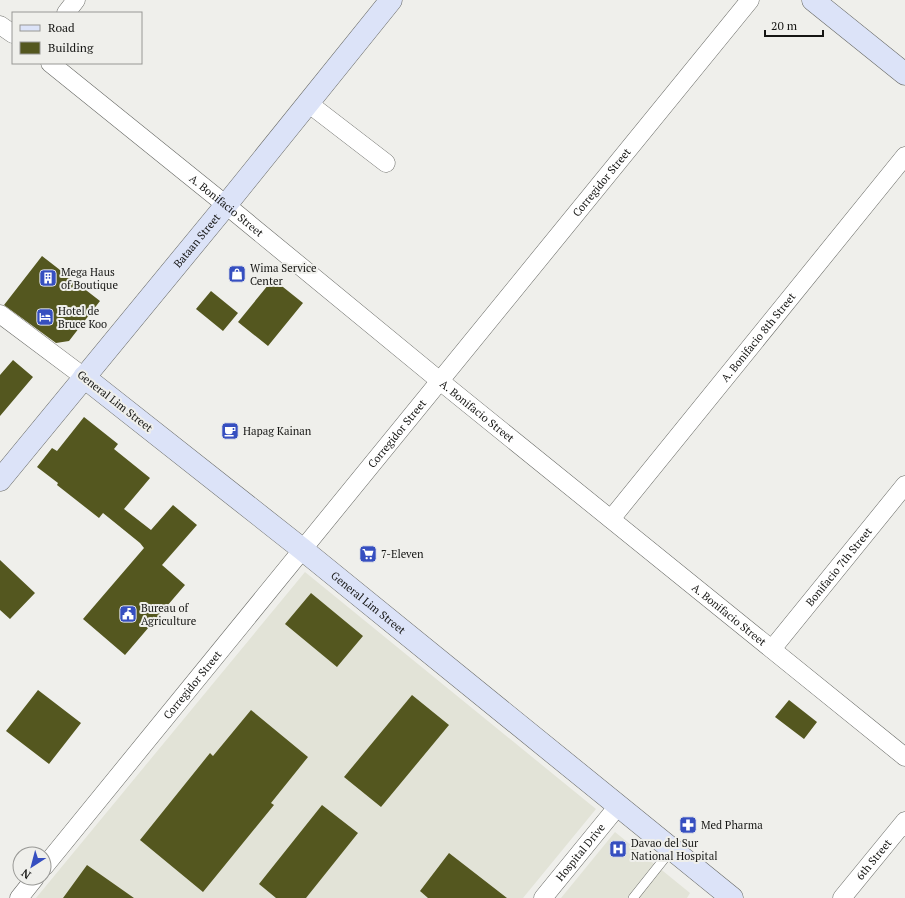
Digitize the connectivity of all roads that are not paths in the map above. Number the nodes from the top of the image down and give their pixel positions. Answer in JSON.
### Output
{"nodes":[{"id":1,"x":76,"y":0,"type":"edge"},
{"id":2,"x":391,"y":0,"type":"edge"},
{"id":3,"x":750,"y":0,"type":"edge"},
{"id":4,"x":813,"y":0,"type":"edge"},
{"id":5,"x":67,"y":12,"type":"edge"},
{"id":6,"x":0,"y":25,"type":"edge"},
{"id":7,"x":12,"y":33,"type":"edge"},
{"id":8,"x":51,"y":64,"type":"edge"},
{"id":9,"x":905,"y":74,"type":"edge"},
{"id":10,"x":308,"y":103,"type":"junction"},
{"id":11,"x":905,"y":156,"type":"edge"},
{"id":12,"x":386,"y":163,"type":"dead end"},
{"id":13,"x":226,"y":205,"type":"junction"},
{"id":14,"x":0,"y":314,"type":"edge"},
{"id":15,"x":84,"y":377,"type":"junction"},
{"id":16,"x":440,"y":381,"type":"junction"},
{"id":17,"x":0,"y":480,"type":"edge"},
{"id":18,"x":905,"y":485,"type":"edge"},
{"id":19,"x":611,"y":519,"type":"junction"},
{"id":20,"x":302,"y":549,"type":"junction"},
{"id":21,"x":772,"y":649,"type":"junction"},
{"id":22,"x":905,"y":757,"type":"edge"},
{"id":23,"x":618,"y":806,"type":"junction"},
{"id":24,"x":905,"y":821,"type":"edge"},
{"id":25,"x":672,"y":849,"type":"junction"},
{"id":26,"x":52,"y":857,"type":"edge"},
{"id":27,"x":29,"y":886,"type":"edge"},
{"id":28,"x":638,"y":896,"type":"edge"},
{"id":29,"x":19,"y":898,"type":"edge"},
{"id":30,"x":543,"y":898,"type":"edge"},
{"id":31,"x":732,"y":898,"type":"edge"},
{"id":32,"x":842,"y":898,"type":"edge"}],
"edges":[{"from":1,"to":5,"type":"street"},
{"from":2,"to":10,"type":"street","name":"Bataan Street"},
{"from":3,"to":16,"type":"street","name":"Corregidor Street"},
{"from":4,"to":9,"type":"street"},
{"from":6,"to":7,"type":"street"},
{"from":8,"to":13,"type":"street","name":"A. Bonifacio Street"},
{"from":10,"to":12,"type":"street"},
{"from":10,"to":13,"type":"street","name":"Bataan Street"},
{"from":11,"to":19,"type":"street","name":"A. Bonifacio 8th Street"},
{"from":13,"to":15,"type":"street","name":"Bataan Street"},
{"from":13,"to":16,"type":"street","name":"A. Bonifacio Street"},
{"from":14,"to":15,"type":"street","name":"General Lim Street"},
{"from":15,"to":17,"type":"street","name":"Bataan Street"},
{"from":15,"to":20,"type":"street","name":"General Lim Street"},
{"from":16,"to":19,"type":"street","name":"A. Bonifacio Street"},
{"from":16,"to":20,"type":"street","name":"Corregidor Street"},
{"from":18,"to":21,"type":"street","name":"Bonifacio 7th Street"},
{"from":19,"to":21,"type":"street","name":"A. Bonifacio Street"},
{"from":20,"to":23,"type":"street","name":"General Lim Street"},
{"from":20,"to":26,"type":"street","name":"Corregidor Street"},
{"from":21,"to":22,"type":"street","name":"A. Bonifacio Street"},
{"from":23,"to":25,"type":"street","name":"General Lim Street"},
{"from":23,"to":30,"type":"street","name":"Hospital Drive"},
{"from":24,"to":32,"type":"street","name":"6th Street"},
{"from":25,"to":28,"type":"lane"},
{"from":25,"to":31,"type":"street","name":"General Lim Street"},
{"from":27,"to":29,"type":"street"}]}
